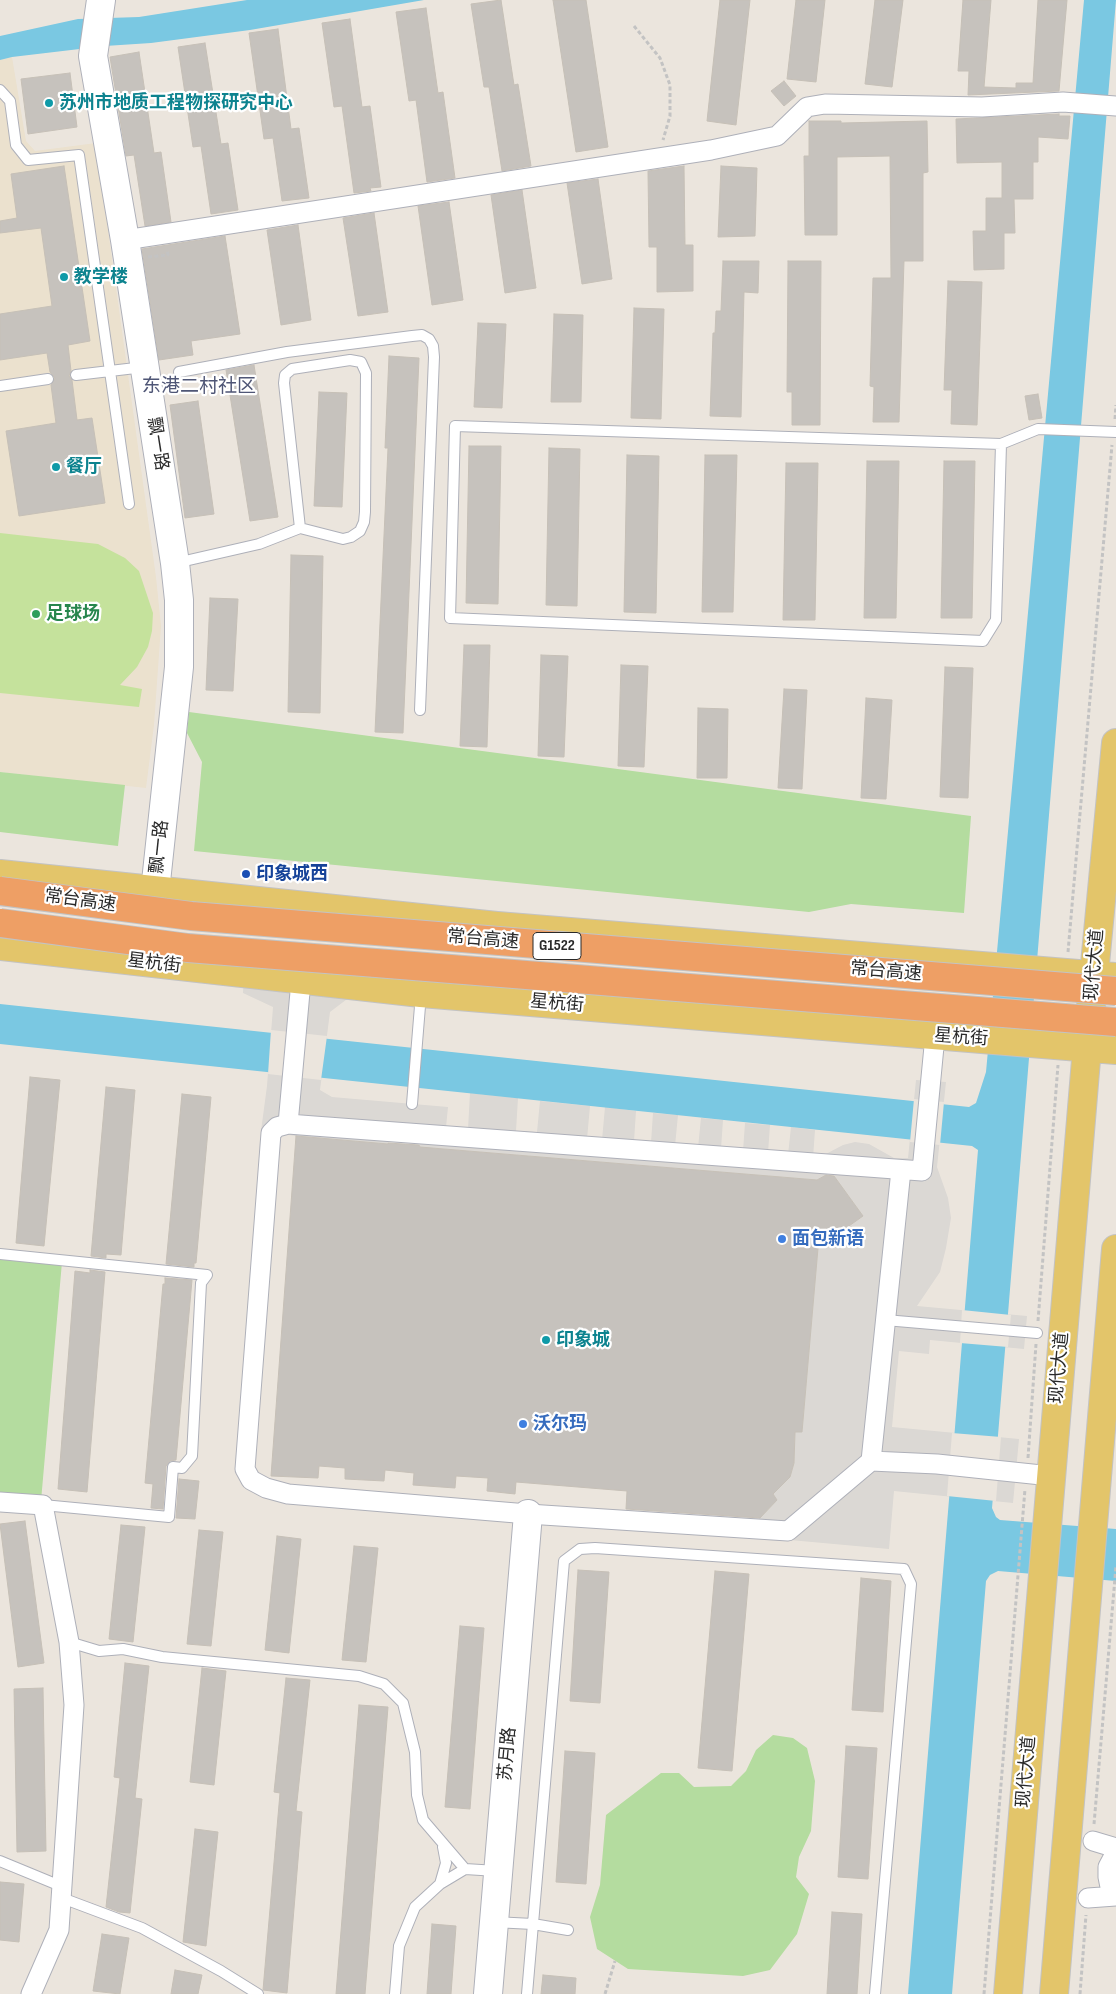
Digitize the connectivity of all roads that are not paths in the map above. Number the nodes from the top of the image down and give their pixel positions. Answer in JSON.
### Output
{"nodes":[{"id":1,"x":100,"y":5,"type":"edge"},
{"id":2,"x":0,"y":90,"type":"edge"},
{"id":3,"x":1116,"y":106,"type":"edge"},
{"id":4,"x":125,"y":240,"type":"junction"},
{"id":5,"x":145,"y":367,"type":"junction"},
{"id":6,"x":110,"y":371,"type":"junction"},
{"id":7,"x":179,"y":372,"type":"dead end"},
{"id":8,"x":76,"y":375,"type":"dead end"},
{"id":9,"x":48,"y":379,"type":"dead end"},
{"id":10,"x":0,"y":386,"type":"edge"},
{"id":11,"x":1116,"y":432,"type":"edge"},
{"id":12,"x":1001,"y":444,"type":"junction"},
{"id":13,"x":128,"y":504,"type":"dead end"},
{"id":14,"x":300,"y":528,"type":"junction"},
{"id":15,"x":175,"y":563,"type":"junction"},
{"id":16,"x":420,"y":710,"type":"dead end"},
{"id":17,"x":1116,"y":743,"type":"edge"},
{"id":18,"x":0,"y":874,"type":"edge"},
{"id":19,"x":0,"y":891,"type":"edge"},
{"id":20,"x":155,"y":891,"type":"junction"},
{"id":21,"x":0,"y":923,"type":"edge"},
{"id":22,"x":0,"y":946,"type":"edge"},
{"id":23,"x":1105,"y":976,"type":"edge"},
{"id":24,"x":301,"y":981,"type":"junction"},
{"id":25,"x":1116,"y":991,"type":"edge"},
{"id":26,"x":421,"y":993,"type":"junction"},
{"id":27,"x":1116,"y":1022,"type":"edge"},
{"id":28,"x":935,"y":1036,"type":"junction"},
{"id":29,"x":1087,"y":1048,"type":"junction"},
{"id":30,"x":1116,"y":1050,"type":"edge"},
{"id":31,"x":412,"y":1098,"type":"dead end"},
{"id":32,"x":288,"y":1124,"type":"junction"},
{"id":33,"x":901,"y":1170,"type":"junction"},
{"id":34,"x":0,"y":1254,"type":"edge"},
{"id":35,"x":1116,"y":1254,"type":"edge"},
{"id":36,"x":886,"y":1320,"type":"junction"},
{"id":37,"x":1037,"y":1333,"type":"dead end"},
{"id":38,"x":871,"y":1461,"type":"junction"},
{"id":39,"x":1051,"y":1476,"type":"junction"},
{"id":40,"x":0,"y":1502,"type":"edge"},
{"id":41,"x":43,"y":1505,"type":"junction"},
{"id":42,"x":528,"y":1514,"type":"junction"},
{"id":43,"x":69,"y":1642,"type":"junction"},
{"id":44,"x":1092,"y":1842,"type":"road end"},
{"id":45,"x":442,"y":1843,"type":"junction"},
{"id":46,"x":1116,"y":1850,"type":"edge"},
{"id":47,"x":0,"y":1861,"type":"edge"},
{"id":48,"x":464,"y":1869,"type":"junction"},
{"id":49,"x":498,"y":1870,"type":"junction"},
{"id":50,"x":440,"y":1884,"type":"junction"},
{"id":51,"x":62,"y":1893,"type":"junction"},
{"id":52,"x":1116,"y":1896,"type":"edge"},
{"id":53,"x":1088,"y":1898,"type":"road end"},
{"id":54,"x":493,"y":1922,"type":"junction"},
{"id":55,"x":533,"y":1924,"type":"junction"},
{"id":56,"x":568,"y":1930,"type":"dead end"},
{"id":57,"x":31,"y":1994,"type":"edge"},
{"id":58,"x":258,"y":1994,"type":"edge"},
{"id":59,"x":395,"y":1994,"type":"edge"},
{"id":60,"x":488,"y":1994,"type":"edge"},
{"id":61,"x":527,"y":1994,"type":"edge"},
{"id":62,"x":875,"y":1994,"type":"edge"},
{"id":63,"x":1008,"y":1994,"type":"edge"},
{"id":64,"x":1054,"y":1994,"type":"edge"}],
"edges":[{"from":1,"to":4,"type":"street","name":"飘一路"},
{"from":2,"to":6,"type":"lane"},
{"from":3,"to":4,"type":"street"},
{"from":4,"to":5,"type":"street","name":"飘一路"},
{"from":5,"to":6,"type":"lane"},
{"from":5,"to":15,"type":"street","name":"飘一路"},
{"from":6,"to":8,"type":"lane"},
{"from":6,"to":13,"type":"lane"},
{"from":7,"to":16,"type":"lane"},
{"from":9,"to":10,"type":"lane"},
{"from":11,"to":12,"type":"lane"},
{"from":12,"to":12,"type":"lane"},
{"from":14,"to":14,"type":"lane"},
{"from":14,"to":15,"type":"lane"},
{"from":15,"to":20,"type":"street","name":"飘一路"},
{"from":17,"to":23,"type":"main road","name":"现代大道"},
{"from":18,"to":20,"type":"main road"},
{"from":19,"to":25,"type":"highway","name":"常台高速","number":"G1522","bridge":true},
{"from":20,"to":23,"type":"main road"},
{"from":21,"to":27,"type":"highway","name":"常台高速","number":"G1522","bridge":true},
{"from":22,"to":24,"type":"main road","name":"星杭街"},
{"from":23,"to":29,"type":"main road","name":"现代大道"},
{"from":24,"to":26,"type":"main road","name":"星杭街"},
{"from":24,"to":32,"type":"street"},
{"from":26,"to":28,"type":"main road","name":"星杭街"},
{"from":26,"to":31,"type":"lane"},
{"from":28,"to":29,"type":"main road","name":"星杭街"},
{"from":28,"to":33,"type":"street"},
{"from":29,"to":30,"type":"main road","name":"星杭街"},
{"from":29,"to":39,"type":"main road","name":"现代大道"},
{"from":32,"to":33,"type":"street"},
{"from":32,"to":42,"type":"street"},
{"from":33,"to":36,"type":"street"},
{"from":34,"to":41,"type":"lane"},
{"from":35,"to":64,"type":"main road"},
{"from":36,"to":37,"type":"lane"},
{"from":36,"to":38,"type":"street"},
{"from":38,"to":39,"type":"street"},
{"from":38,"to":42,"type":"street"},
{"from":39,"to":63,"type":"main road","name":"现代大道"},
{"from":40,"to":41,"type":"street"},
{"from":41,"to":43,"type":"street"},
{"from":42,"to":49,"type":"street","name":"苏月路"},
{"from":43,"to":45,"type":"lane"},
{"from":43,"to":51,"type":"street"},
{"from":44,"to":46,"type":"street"},
{"from":45,"to":48,"type":"lane"},
{"from":45,"to":50,"type":"lane"},
{"from":46,"to":52,"type":"street"},
{"from":47,"to":51,"type":"lane"},
{"from":48,"to":49,"type":"lane"},
{"from":48,"to":50,"type":"lane"},
{"from":49,"to":54,"type":"street","name":"苏月路"},
{"from":50,"to":59,"type":"lane"},
{"from":51,"to":57,"type":"street"},
{"from":51,"to":58,"type":"lane"},
{"from":52,"to":53,"type":"street"},
{"from":54,"to":55,"type":"lane"},
{"from":54,"to":60,"type":"street","name":"苏月路"},
{"from":55,"to":56,"type":"lane"},
{"from":55,"to":61,"type":"lane"},
{"from":55,"to":62,"type":"lane"}]}
